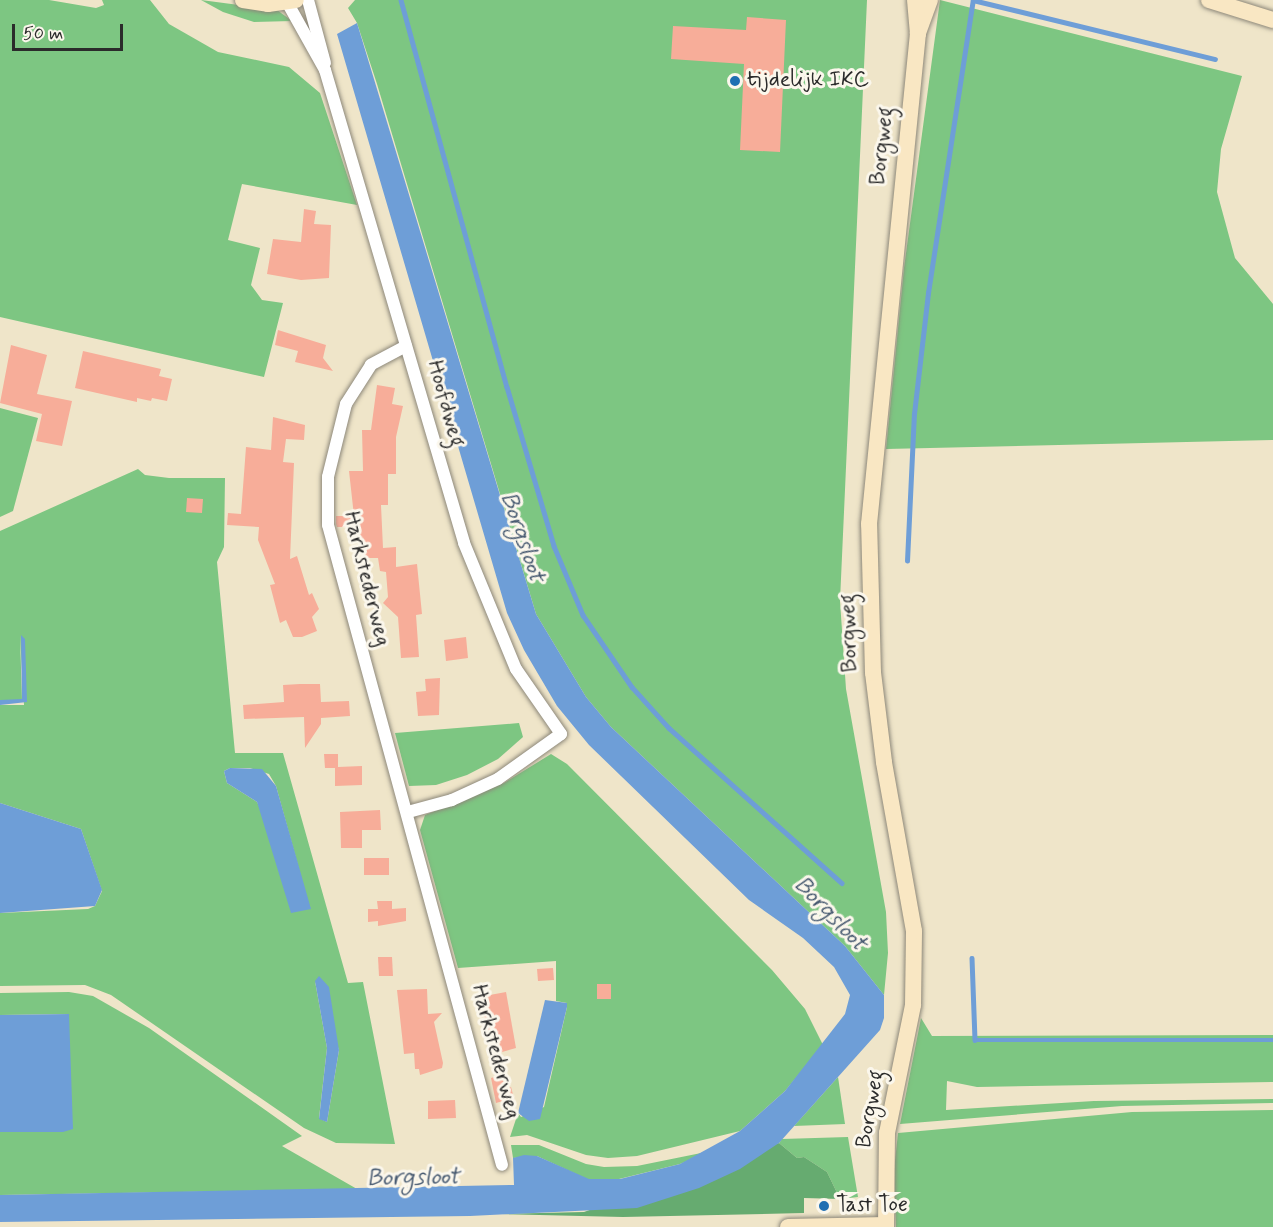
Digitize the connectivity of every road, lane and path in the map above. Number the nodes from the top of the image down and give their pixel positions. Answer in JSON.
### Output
{"nodes":[{"id":1,"x":243,"y":0,"type":"edge"},
{"id":2,"x":308,"y":0,"type":"edge"},
{"id":3,"x":915,"y":0,"type":"edge"},
{"id":4,"x":930,"y":0,"type":"edge"},
{"id":5,"x":1209,"y":0,"type":"edge"},
{"id":6,"x":292,"y":1,"type":"edge"},
{"id":7,"x":1273,"y":20,"type":"edge"},
{"id":8,"x":918,"y":34,"type":"junction"},
{"id":9,"x":325,"y":70,"type":"junction"},
{"id":10,"x":406,"y":346,"type":"junction"},
{"id":11,"x":408,"y":812,"type":"junction"},
{"id":12,"x":502,"y":1165,"type":"dead end"},
{"id":13,"x":886,"y":1226,"type":"edge"},
{"id":14,"x":788,"y":1227,"type":"edge"}],
"edges":[{"from":1,"to":6,"type":"main road"},
{"from":2,"to":9,"type":"street","name":"Hoofdweg"},
{"from":3,"to":8,"type":"main road","name":"Borgweg"},
{"from":4,"to":8,"type":"main road","name":"Borgweg"},
{"from":5,"to":7,"type":"main road"},
{"from":6,"to":9,"type":"street","name":"Hoofdweg"},
{"from":8,"to":13,"type":"main road","name":"Borgweg"},
{"from":9,"to":10,"type":"street","name":"Hoofdweg"},
{"from":10,"to":11,"type":"street","name":"Harkstederweg"},
{"from":10,"to":11,"type":"street","name":"Hoofdweg"},
{"from":11,"to":12,"type":"street","name":"Harkstederweg"},
{"from":13,"to":14,"type":"main road"}]}
